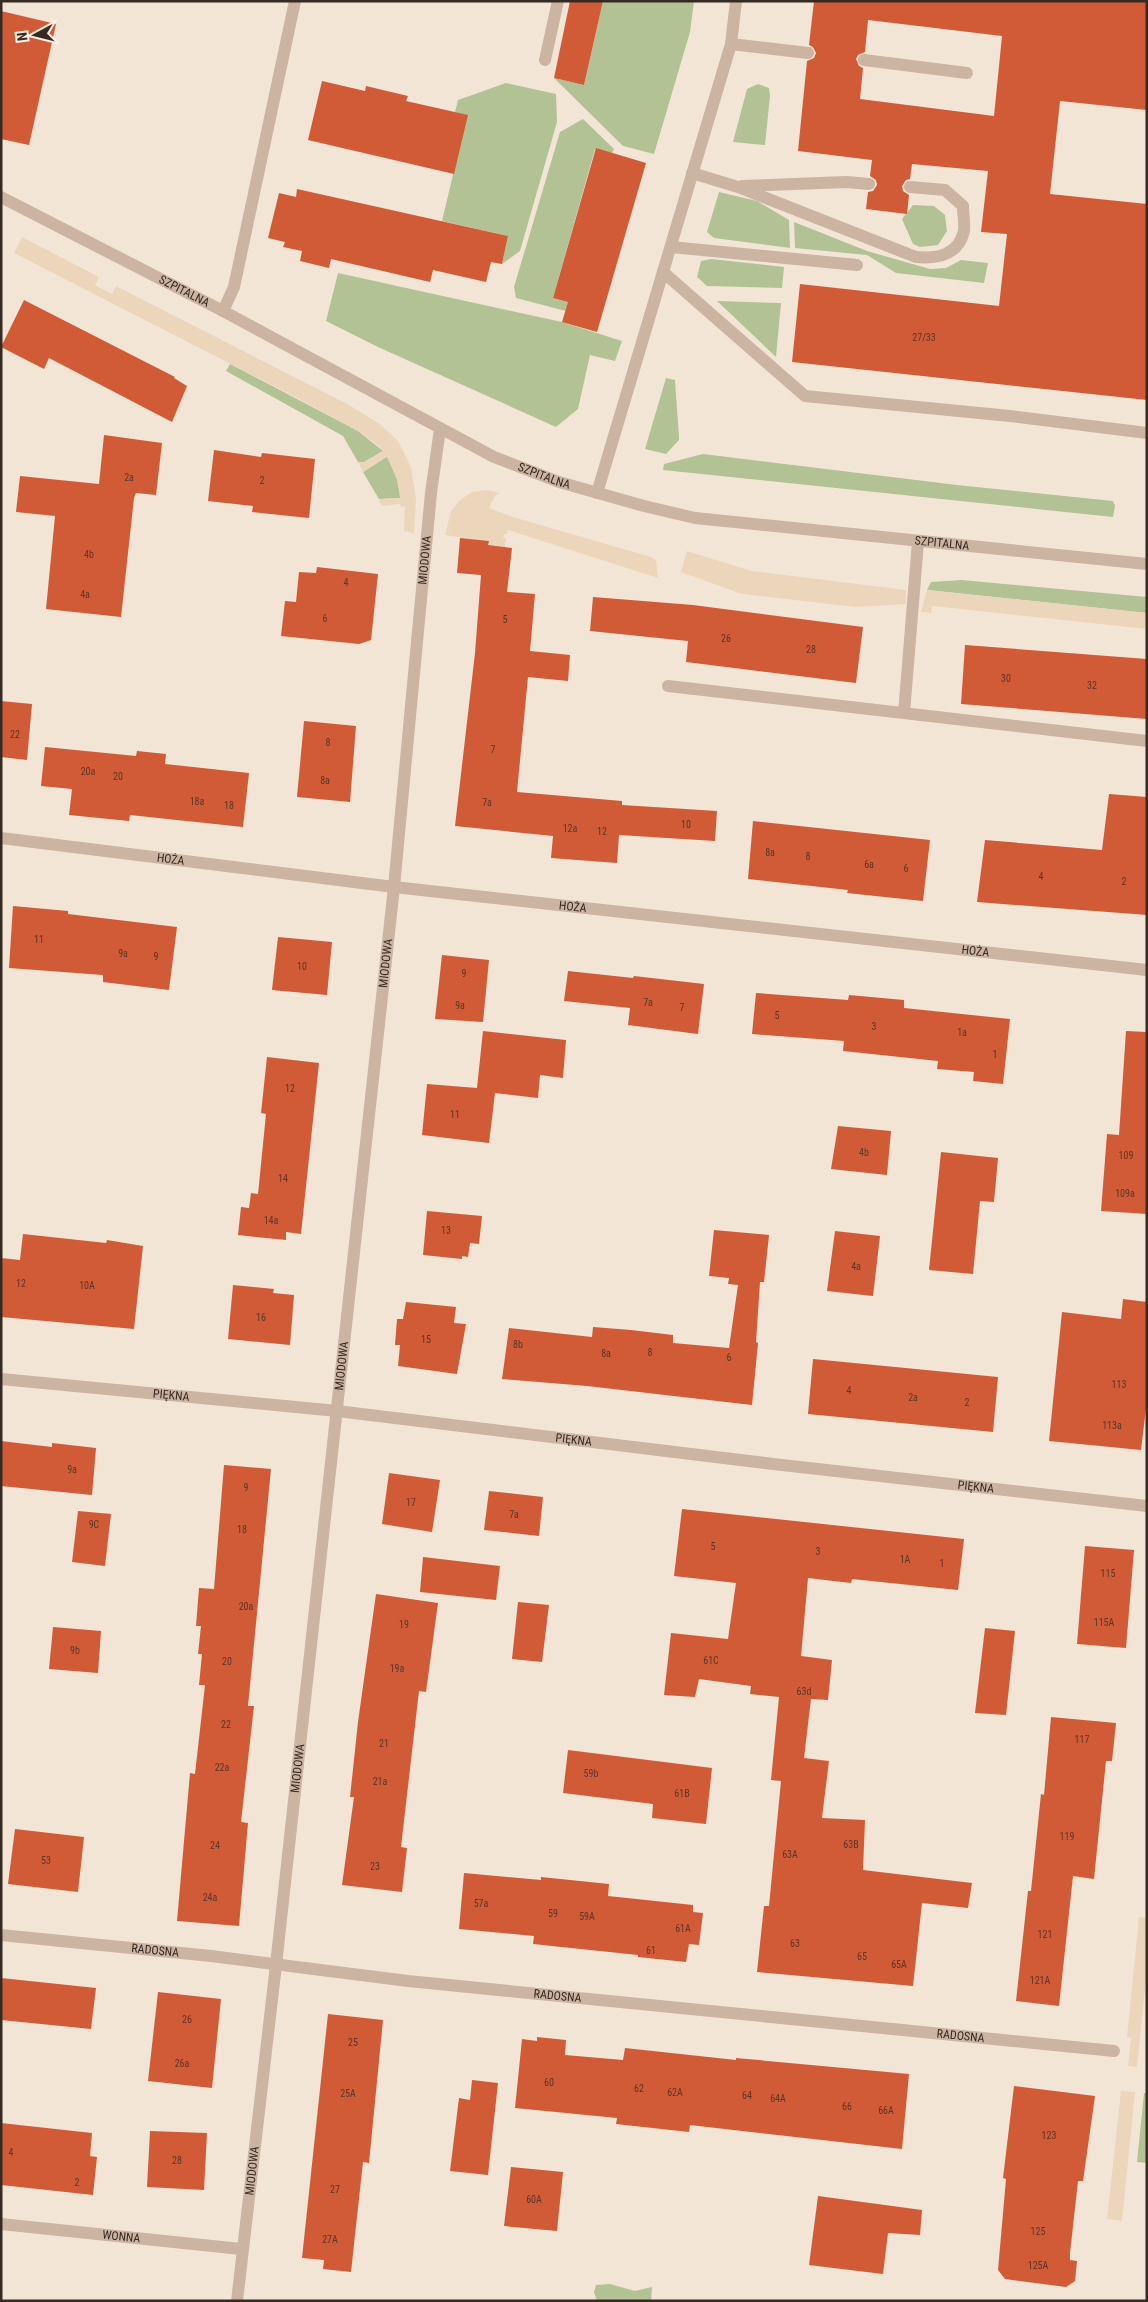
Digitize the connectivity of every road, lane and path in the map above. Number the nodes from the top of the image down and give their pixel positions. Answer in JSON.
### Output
{"nodes":[{"id":1,"x":295,"y":1,"type":"edge"},
{"id":2,"x":558,"y":1,"type":"edge"},
{"id":3,"x":736,"y":1,"type":"edge"},
{"id":4,"x":731,"y":44,"type":"junction"},
{"id":5,"x":808,"y":53,"type":"dead end"},
{"id":6,"x":545,"y":60,"type":"dead end"},
{"id":7,"x":864,"y":60,"type":"dead end"},
{"id":8,"x":967,"y":73,"type":"dead end"},
{"id":9,"x":692,"y":173,"type":"junction"},
{"id":10,"x":869,"y":184,"type":"dead end"},
{"id":11,"x":738,"y":187,"type":"junction"},
{"id":12,"x":910,"y":187,"type":"dead end"},
{"id":13,"x":1,"y":197,"type":"edge"},
{"id":14,"x":670,"y":247,"type":"junction"},
{"id":15,"x":857,"y":265,"type":"dead end"},
{"id":16,"x":663,"y":272,"type":"junction"},
{"id":17,"x":223,"y":311,"type":"junction"},
{"id":18,"x":440,"y":429,"type":"junction"},
{"id":19,"x":1147,"y":433,"type":"edge"},
{"id":20,"x":598,"y":493,"type":"junction"},
{"id":21,"x":918,"y":542,"type":"junction"},
{"id":22,"x":1147,"y":564,"type":"edge"},
{"id":23,"x":668,"y":686,"type":"dead end"},
{"id":24,"x":904,"y":713,"type":"junction"},
{"id":25,"x":1147,"y":741,"type":"edge"},
{"id":26,"x":1,"y":838,"type":"edge"},
{"id":27,"x":394,"y":887,"type":"junction"},
{"id":28,"x":1147,"y":970,"type":"edge"},
{"id":29,"x":1,"y":1379,"type":"edge"},
{"id":30,"x":337,"y":1410,"type":"junction"},
{"id":31,"x":1147,"y":1506,"type":"edge"},
{"id":32,"x":1,"y":1935,"type":"edge"},
{"id":33,"x":276,"y":1965,"type":"junction"},
{"id":34,"x":1114,"y":2051,"type":"dead end"},
{"id":35,"x":1,"y":2224,"type":"edge"},
{"id":36,"x":241,"y":2249,"type":"junction"},
{"id":37,"x":236,"y":2301,"type":"edge"}],
"edges":[{"from":1,"to":17,"type":"street"},
{"from":2,"to":6,"type":"street"},
{"from":3,"to":4,"type":"street"},
{"from":4,"to":5,"type":"street"},
{"from":4,"to":9,"type":"street"},
{"from":7,"to":8,"type":"street"},
{"from":9,"to":11,"type":"street"},
{"from":9,"to":14,"type":"street"},
{"from":10,"to":11,"type":"street"},
{"from":11,"to":12,"type":"street"},
{"from":13,"to":17,"type":"street","name":"SZPITALNA"},
{"from":14,"to":15,"type":"street"},
{"from":14,"to":16,"type":"street"},
{"from":16,"to":19,"type":"street"},
{"from":16,"to":20,"type":"street"},
{"from":17,"to":18,"type":"street","name":"SZPITALNA"},
{"from":18,"to":20,"type":"street","name":"SZPITALNA"},
{"from":18,"to":27,"type":"street","name":"MIODOWA"},
{"from":20,"to":21,"type":"street","name":"SZPITALNA"},
{"from":21,"to":22,"type":"street","name":"SZPITALNA"},
{"from":21,"to":24,"type":"street"},
{"from":23,"to":24,"type":"street"},
{"from":24,"to":25,"type":"street"},
{"from":26,"to":27,"type":"street","name":"HOŻA"},
{"from":27,"to":28,"type":"street","name":"HOŻA"},
{"from":27,"to":30,"type":"street","name":"MIODOWA"},
{"from":29,"to":30,"type":"street","name":"PIĘKNA"},
{"from":30,"to":31,"type":"street","name":"PIĘKNA"},
{"from":30,"to":33,"type":"street","name":"MIODOWA"},
{"from":32,"to":33,"type":"street","name":"RADOSNA"},
{"from":33,"to":34,"type":"street","name":"RADOSNA"},
{"from":33,"to":36,"type":"street","name":"MIODOWA"},
{"from":35,"to":36,"type":"street","name":"WONNA"},
{"from":36,"to":37,"type":"street","name":"MIODOWA"}]}
